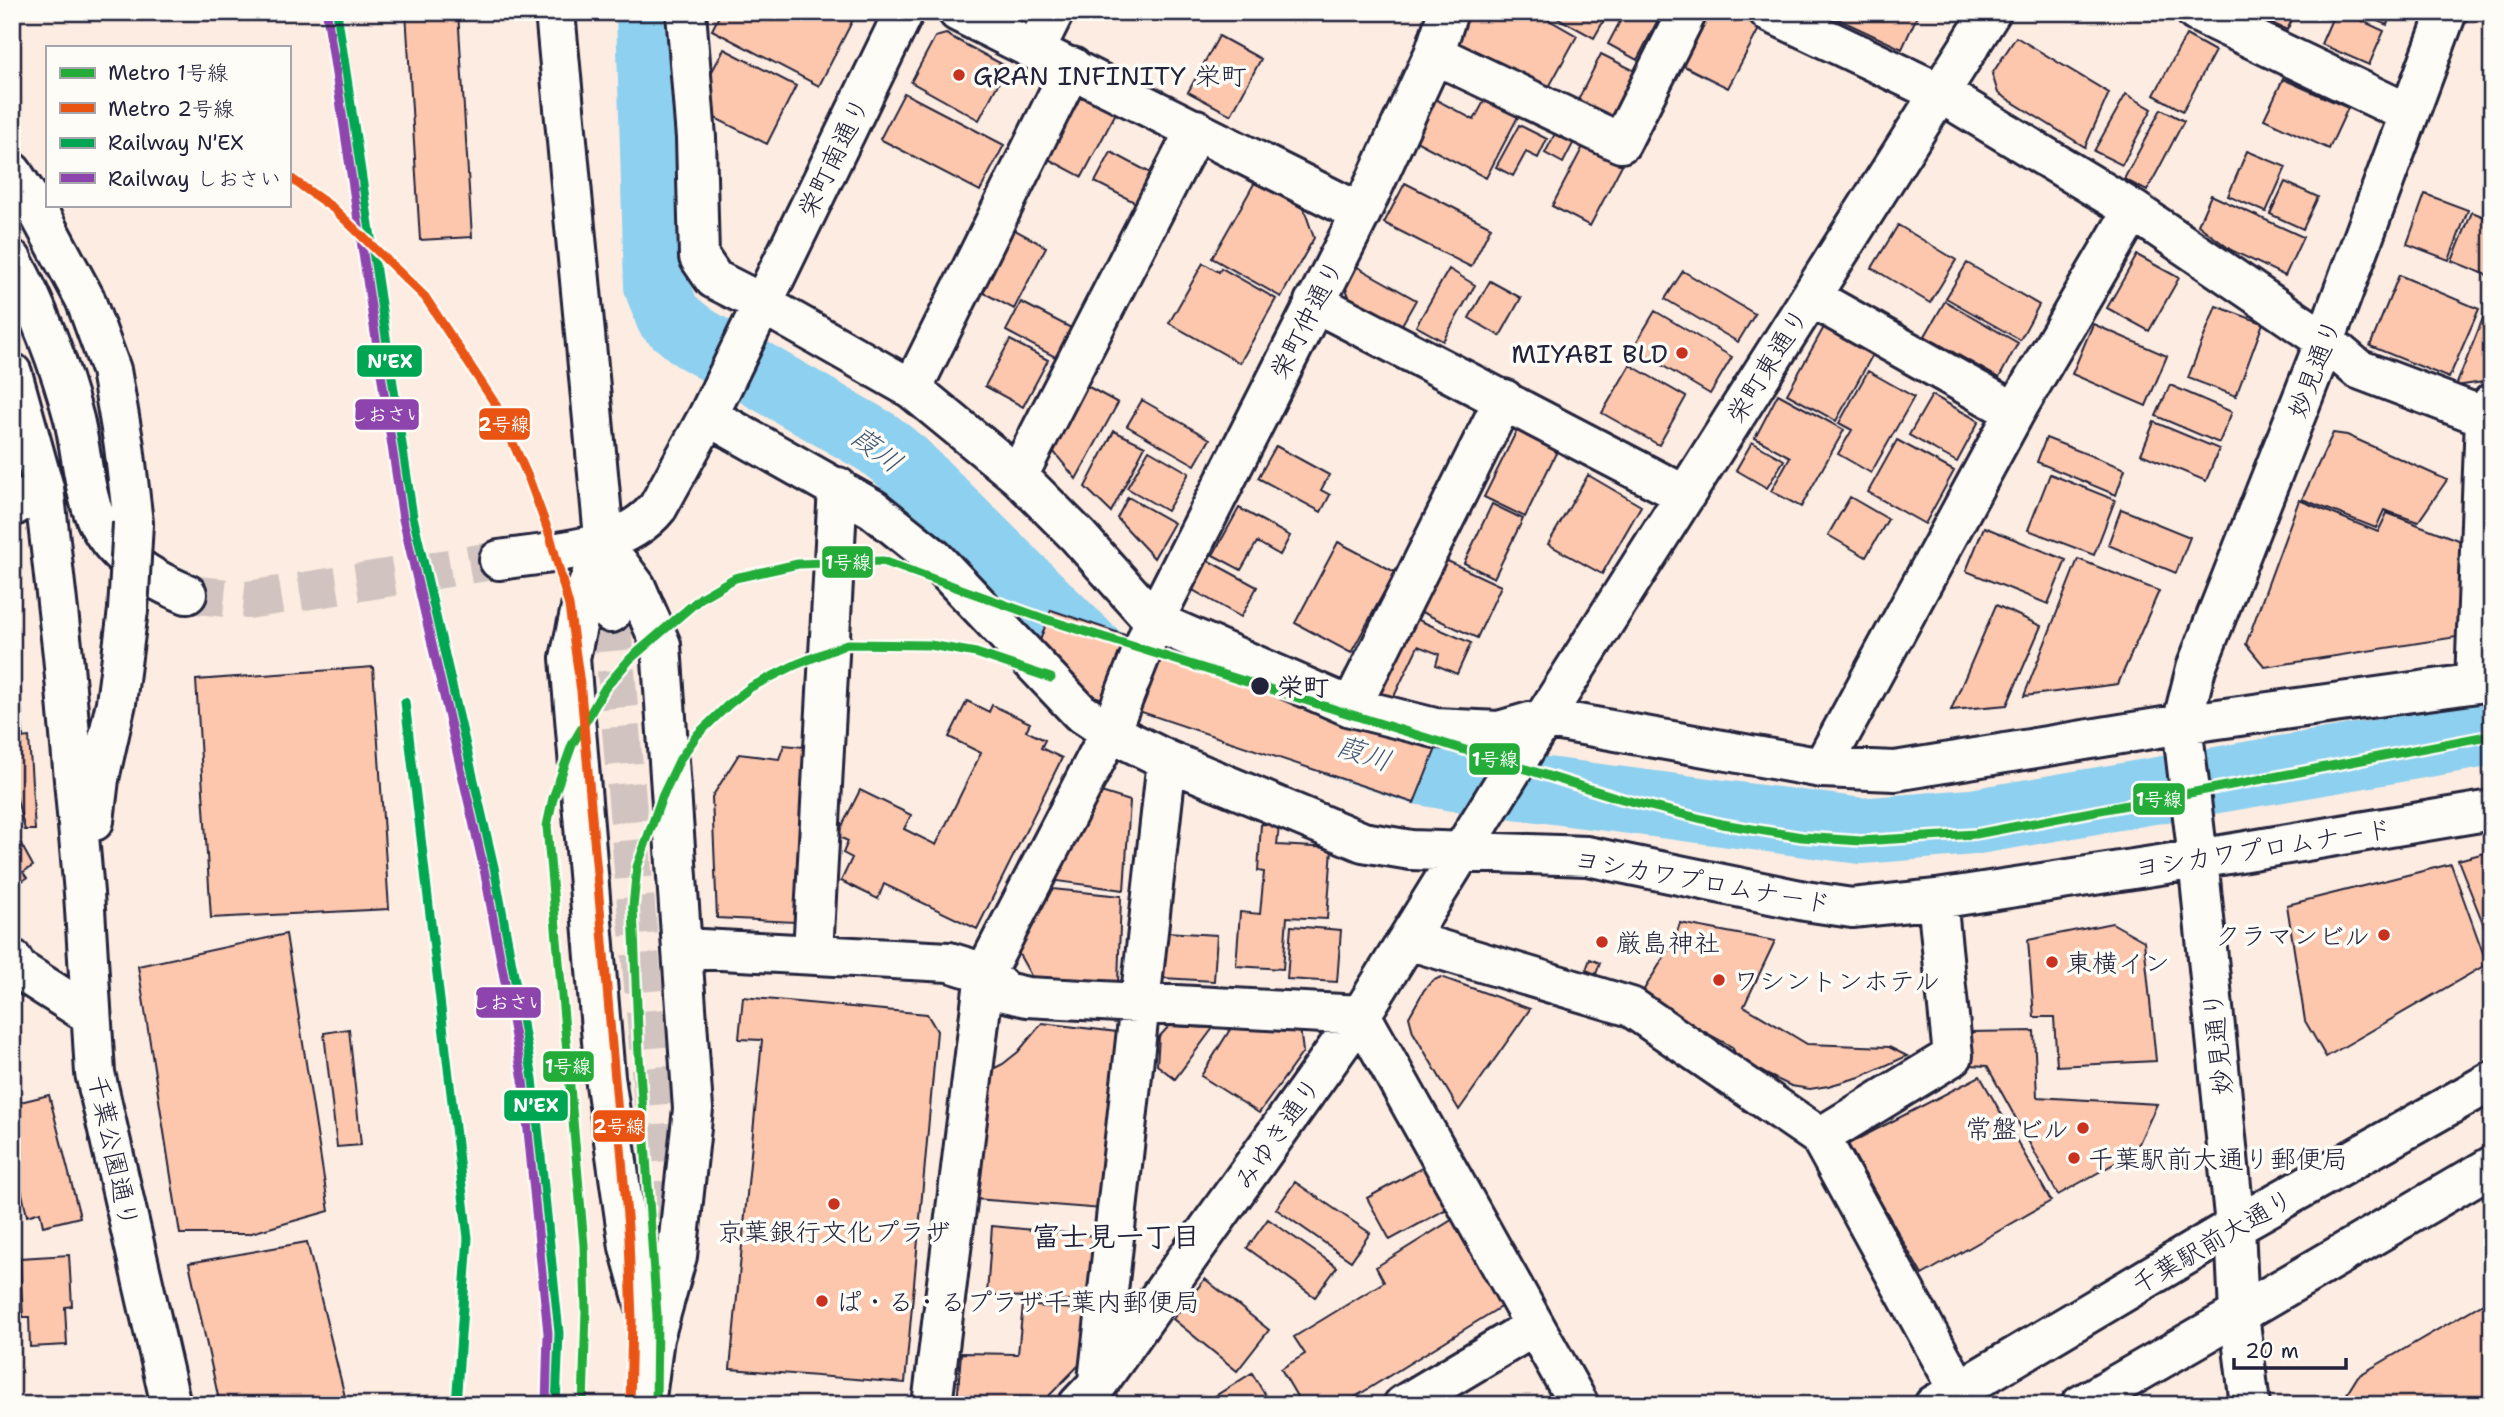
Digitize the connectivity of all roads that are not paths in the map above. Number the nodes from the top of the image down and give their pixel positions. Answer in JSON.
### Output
{"nodes":[{"id":1,"x":555,"y":12,"type":"edge"},
{"id":2,"x":686,"y":12,"type":"edge"},
{"id":3,"x":904,"y":12,"type":"edge"},
{"id":4,"x":958,"y":12,"type":"edge"},
{"id":5,"x":1054,"y":12,"type":"edge"},
{"id":6,"x":1687,"y":12,"type":"edge"},
{"id":7,"x":1769,"y":12,"type":"edge"},
{"id":8,"x":1991,"y":12,"type":"edge"},
{"id":9,"x":2196,"y":12,"type":"edge"},
{"id":10,"x":2447,"y":12,"type":"edge"},
{"id":11,"x":1437,"y":25,"type":"edge"},
{"id":12,"x":1035,"y":50,"type":"junction"},
{"id":13,"x":1072,"y":67,"type":"junction"},
{"id":14,"x":1940,"y":93,"type":"junction"},
{"id":15,"x":2408,"y":113,"type":"junction"},
{"id":16,"x":1196,"y":129,"type":"junction"},
{"id":17,"x":12,"y":172,"type":"edge"},
{"id":18,"x":2133,"y":210,"type":"junction"},
{"id":19,"x":1361,"y":213,"type":"junction"},
{"id":20,"x":12,"y":260,"type":"edge"},
{"id":21,"x":1811,"y":297,"type":"junction"},
{"id":22,"x":1314,"y":302,"type":"junction"},
{"id":23,"x":754,"y":319,"type":"junction"},
{"id":24,"x":2325,"y":341,"type":"junction"},
{"id":25,"x":12,"y":373,"type":"edge"},
{"id":26,"x":912,"y":389,"type":"junction"},
{"id":27,"x":1504,"y":399,"type":"junction"},
{"id":28,"x":2015,"y":412,"type":"junction"},
{"id":29,"x":2490,"y":412,"type":"edge"},
{"id":30,"x":708,"y":416,"type":"junction"},
{"id":31,"x":1018,"y":476,"type":"junction"},
{"id":32,"x":838,"y":487,"type":"junction"},
{"id":33,"x":44,"y":488,"type":"junction"},
{"id":34,"x":1685,"y":495,"type":"junction"},
{"id":35,"x":12,"y":507,"type":"edge"},
{"id":36,"x":603,"y":543,"type":"junction"},
{"id":37,"x":499,"y":560,"type":"tunnel mouth"},
{"id":38,"x":187,"y":594,"type":"tunnel mouth"},
{"id":39,"x":611,"y":613,"type":"tunnel mouth"},
{"id":40,"x":1149,"y":635,"type":"junction"},
{"id":41,"x":2483,"y":682,"type":"edge"},
{"id":42,"x":1350,"y":707,"type":"junction"},
{"id":43,"x":1116,"y":715,"type":"junction"},
{"id":44,"x":1544,"y":718,"type":"junction"},
{"id":45,"x":2182,"y":724,"type":"junction"},
{"id":46,"x":1167,"y":760,"type":"junction"},
{"id":47,"x":1517,"y":762,"type":"joint"},
{"id":48,"x":1822,"y":768,"type":"junction"},
{"id":49,"x":2492,"y":810,"type":"edge"},
{"id":50,"x":1463,"y":851,"type":"junction"},
{"id":51,"x":2198,"y":859,"type":"junction"},
{"id":52,"x":85,"y":893,"type":"junction"},
{"id":53,"x":1937,"y":900,"type":"junction"},
{"id":54,"x":1408,"y":940,"type":"junction"},
{"id":55,"x":683,"y":948,"type":"junction"},
{"id":56,"x":813,"y":953,"type":"junction"},
{"id":57,"x":12,"y":959,"type":"edge"},
{"id":58,"x":985,"y":973,"type":"junction"},
{"id":59,"x":1141,"y":1004,"type":"junction"},
{"id":60,"x":1361,"y":1015,"type":"junction"},
{"id":61,"x":90,"y":1016,"type":"junction"},
{"id":62,"x":2492,"y":1081,"type":"edge"},
{"id":63,"x":1820,"y":1137,"type":"junction"},
{"id":64,"x":2492,"y":1166,"type":"edge"},
{"id":65,"x":2235,"y":1226,"type":"junction"},
{"id":66,"x":2239,"y":1314,"type":"junction"},
{"id":67,"x":1535,"y":1326,"type":"junction"},
{"id":68,"x":654,"y":1338,"type":"junction"},
{"id":69,"x":1095,"y":1398,"type":"edge"},
{"id":70,"x":1947,"y":1398,"type":"edge"},
{"id":71,"x":171,"y":1405,"type":"edge"},
{"id":72,"x":645,"y":1405,"type":"edge"},
{"id":73,"x":932,"y":1405,"type":"edge"},
{"id":74,"x":1403,"y":1405,"type":"edge"},
{"id":75,"x":1579,"y":1405,"type":"edge"},
{"id":76,"x":2081,"y":1405,"type":"edge"},
{"id":77,"x":2250,"y":1405,"type":"edge"}],
"edges":[{"from":1,"to":36,"type":"main road"},
{"from":2,"to":23,"type":"main road"},
{"from":3,"to":23,"type":"main road","name":"栄町南通り"},
{"from":4,"to":12,"type":"main road"},
{"from":5,"to":12,"type":"main road"},
{"from":6,"to":11,"type":"main road"},
{"from":7,"to":14,"type":"main road"},
{"from":8,"to":14,"type":"main road","name":"栄町東通り"},
{"from":9,"to":15,"type":"main road"},
{"from":10,"to":15,"type":"main road","name":"妙見通り"},
{"from":11,"to":19,"type":"main road","name":"栄町仲通り"},
{"from":12,"to":13,"type":"main road"},
{"from":13,"to":16,"type":"main road"},
{"from":13,"to":26,"type":"main road"},
{"from":14,"to":18,"type":"main road"},
{"from":14,"to":21,"type":"main road","name":"栄町東通り"},
{"from":15,"to":24,"type":"main road","name":"妙見通り"},
{"from":16,"to":19,"type":"main road"},
{"from":16,"to":31,"type":"main road"},
{"from":17,"to":52,"type":"main road","bridge":true},
{"from":18,"to":24,"type":"main road"},
{"from":18,"to":28,"type":"main road"},
{"from":19,"to":22,"type":"main road","name":"栄町仲通り"},
{"from":20,"to":38,"type":"main road"},
{"from":21,"to":28,"type":"main road"},
{"from":21,"to":34,"type":"main road","name":"栄町東通り"},
{"from":22,"to":27,"type":"main road"},
{"from":22,"to":40,"type":"main road","name":"栄町仲通り"},
{"from":23,"to":26,"type":"main road"},
{"from":23,"to":30,"type":"main road","name":"栄町南通り"},
{"from":24,"to":29,"type":"main road"},
{"from":24,"to":45,"type":"main road","name":"妙見通り"},
{"from":25,"to":33,"type":"main road"},
{"from":26,"to":31,"type":"main road"},
{"from":27,"to":34,"type":"main road"},
{"from":27,"to":42,"type":"main road"},
{"from":28,"to":48,"type":"main road"},
{"from":29,"to":41,"type":"main road"},
{"from":30,"to":32,"type":"main road","name":"ヨシカワプロムナード"},
{"from":30,"to":36,"type":"main road"},
{"from":31,"to":40,"type":"main road"},
{"from":32,"to":43,"type":"main road","name":"ヨシカワプロムナード"},
{"from":32,"to":56,"type":"main road"},
{"from":33,"to":35,"type":"main road"},
{"from":33,"to":52,"type":"main road"},
{"from":34,"to":44,"type":"main road","name":"栄町東通り"},
{"from":36,"to":37,"type":"main road"},
{"from":36,"to":39,"type":"main road"},
{"from":36,"to":55,"type":"main road"},
{"from":36,"to":68,"type":"main road"},
{"from":40,"to":42,"type":"main road"},
{"from":40,"to":43,"type":"main road","name":"栄町仲通り"},
{"from":41,"to":45,"type":"main road"},
{"from":42,"to":44,"type":"main road"},
{"from":43,"to":46,"type":"main road","name":"ヨシカワプロムナード"},
{"from":43,"to":58,"type":"main road","name":"栄町仲通り"},
{"from":44,"to":47,"type":"main road","name":"栄町東通り"},
{"from":44,"to":48,"type":"main road"},
{"from":45,"to":48,"type":"main road"},
{"from":45,"to":51,"type":"main road","name":"妙見通り"},
{"from":46,"to":50,"type":"main road","name":"ヨシカワプロムナード"},
{"from":46,"to":59,"type":"main road"},
{"from":47,"to":50,"type":"main road","name":"みゆき通り"},
{"from":49,"to":51,"type":"main road","name":"ヨシカワプロムナード"},
{"from":50,"to":53,"type":"main road","name":"ヨシカワプロムナード"},
{"from":50,"to":54,"type":"main road","name":"みゆき通り"},
{"from":51,"to":53,"type":"main road","name":"ヨシカワプロムナード"},
{"from":51,"to":65,"type":"main road","name":"妙見通り"},
{"from":52,"to":61,"type":"main road","name":"千葉公園通り"},
{"from":53,"to":63,"type":"main road"},
{"from":54,"to":60,"type":"main road","name":"みゆき通り"},
{"from":54,"to":63,"type":"main road"},
{"from":55,"to":56,"type":"main road"},
{"from":55,"to":68,"type":"main road"},
{"from":56,"to":58,"type":"main road"},
{"from":57,"to":61,"type":"main road"},
{"from":58,"to":59,"type":"main road"},
{"from":58,"to":73,"type":"main road"},
{"from":59,"to":60,"type":"main road"},
{"from":59,"to":69,"type":"main road"},
{"from":60,"to":67,"type":"main road"},
{"from":60,"to":69,"type":"main road","name":"みゆき通り"},
{"from":61,"to":71,"type":"main road","name":"千葉公園通り"},
{"from":62,"to":65,"type":"main road","name":"千葉駅前大通り"},
{"from":63,"to":70,"type":"main road"},
{"from":64,"to":66,"type":"main road"},
{"from":65,"to":66,"type":"main road","name":"妙見通り"},
{"from":65,"to":70,"type":"main road","name":"千葉駅前大通り"},
{"from":66,"to":76,"type":"main road"},
{"from":66,"to":77,"type":"main road","name":"妙見通り"},
{"from":67,"to":74,"type":"main road"},
{"from":67,"to":75,"type":"main road"},
{"from":68,"to":72,"type":"main road"}]}
